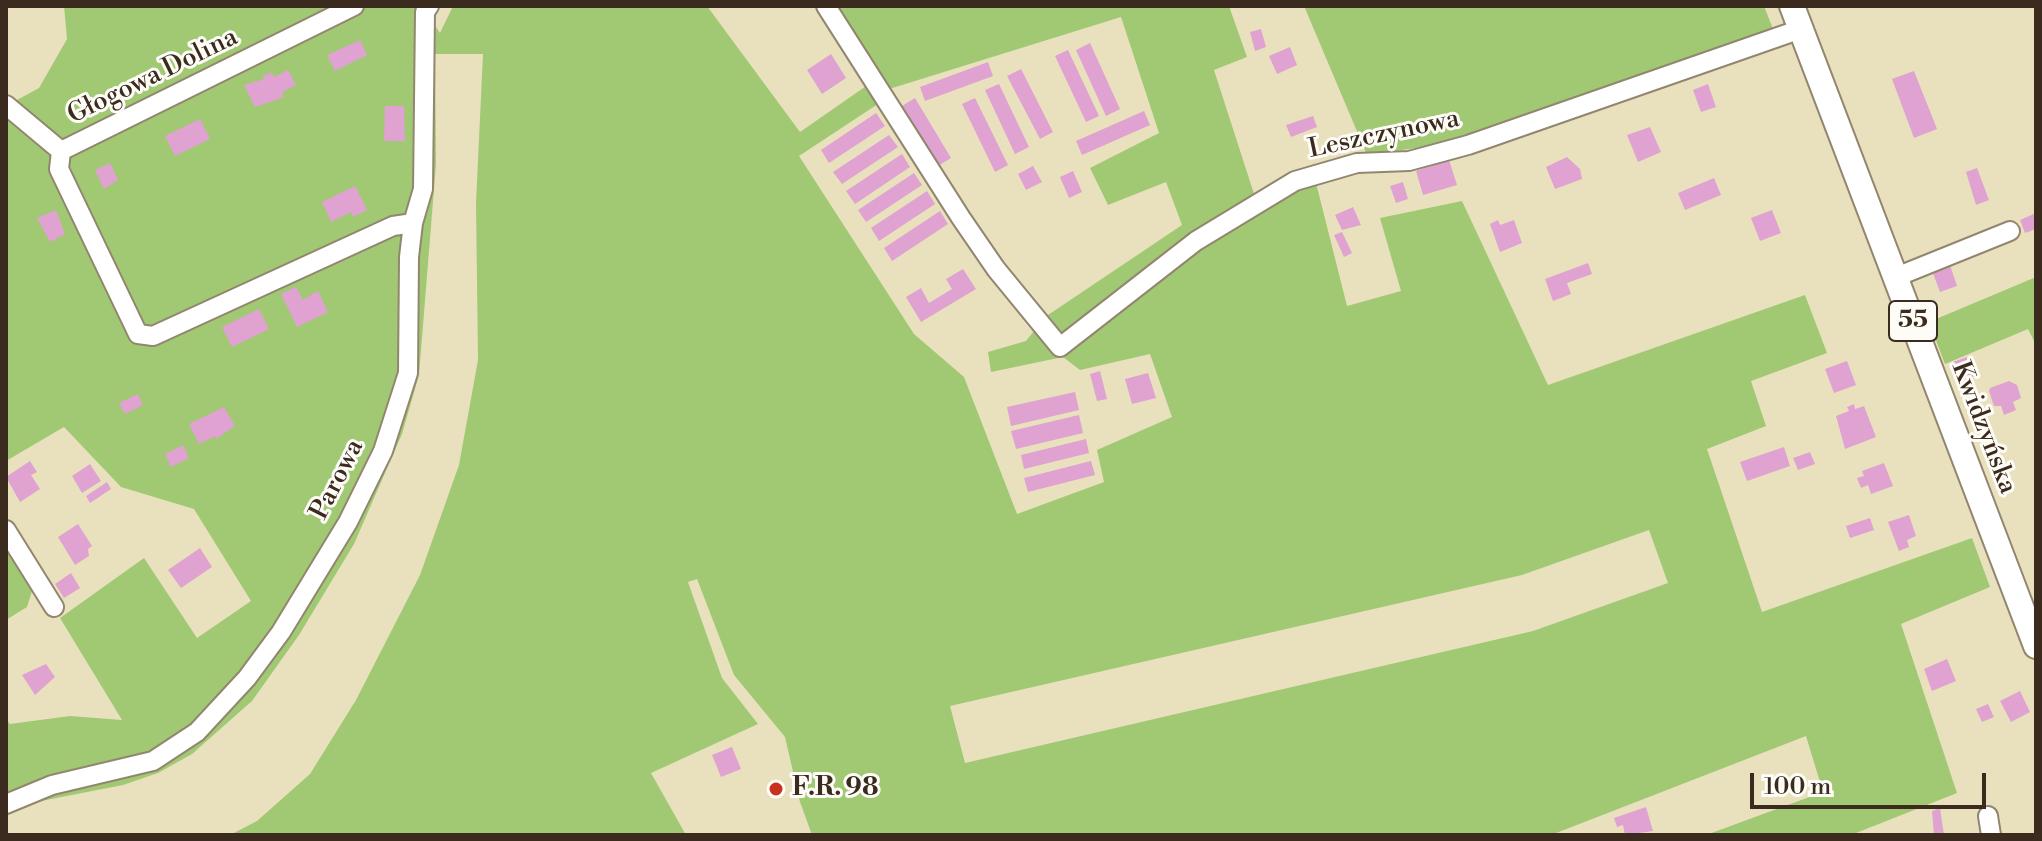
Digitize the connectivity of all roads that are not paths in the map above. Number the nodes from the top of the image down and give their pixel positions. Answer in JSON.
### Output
{"nodes":[{"id":1,"x":354,"y":6,"type":"edge"},
{"id":2,"x":826,"y":6,"type":"edge"},
{"id":3,"x":425,"y":8,"type":"edge"},
{"id":4,"x":1796,"y":17,"type":"edge"},
{"id":5,"x":6,"y":105,"type":"edge"},
{"id":6,"x":61,"y":151,"type":"junction"},
{"id":7,"x":413,"y":223,"type":"junction"},
{"id":8,"x":2010,"y":231,"type":"dead end"},
{"id":9,"x":1896,"y":277,"type":"junction"},
{"id":10,"x":6,"y":530,"type":"edge"},
{"id":11,"x":54,"y":607,"type":"dead end"},
{"id":12,"x":2036,"y":646,"type":"edge"},
{"id":13,"x":6,"y":804,"type":"edge"},
{"id":14,"x":1988,"y":816,"type":"dead end"},
{"id":15,"x":1991,"y":835,"type":"edge"}],
"edges":[{"from":1,"to":6,"type":"street","name":"Głogowa Dolina"},
{"from":2,"to":4,"type":"street","name":"Leszczynowa"},
{"from":3,"to":7,"type":"street","name":"Parowa"},
{"from":4,"to":9,"type":"main road","name":"Kwidzyńska","number":"55"},
{"from":5,"to":6,"type":"street","name":"Głogowa Dolina"},
{"from":6,"to":7,"type":"street","name":"Głogowa Dolina"},
{"from":7,"to":13,"type":"street","name":"Parowa"},
{"from":8,"to":9,"type":"street"},
{"from":9,"to":12,"type":"main road","name":"Kwidzyńska","number":"55"},
{"from":10,"to":11,"type":"street"},
{"from":14,"to":15,"type":"street"}]}
